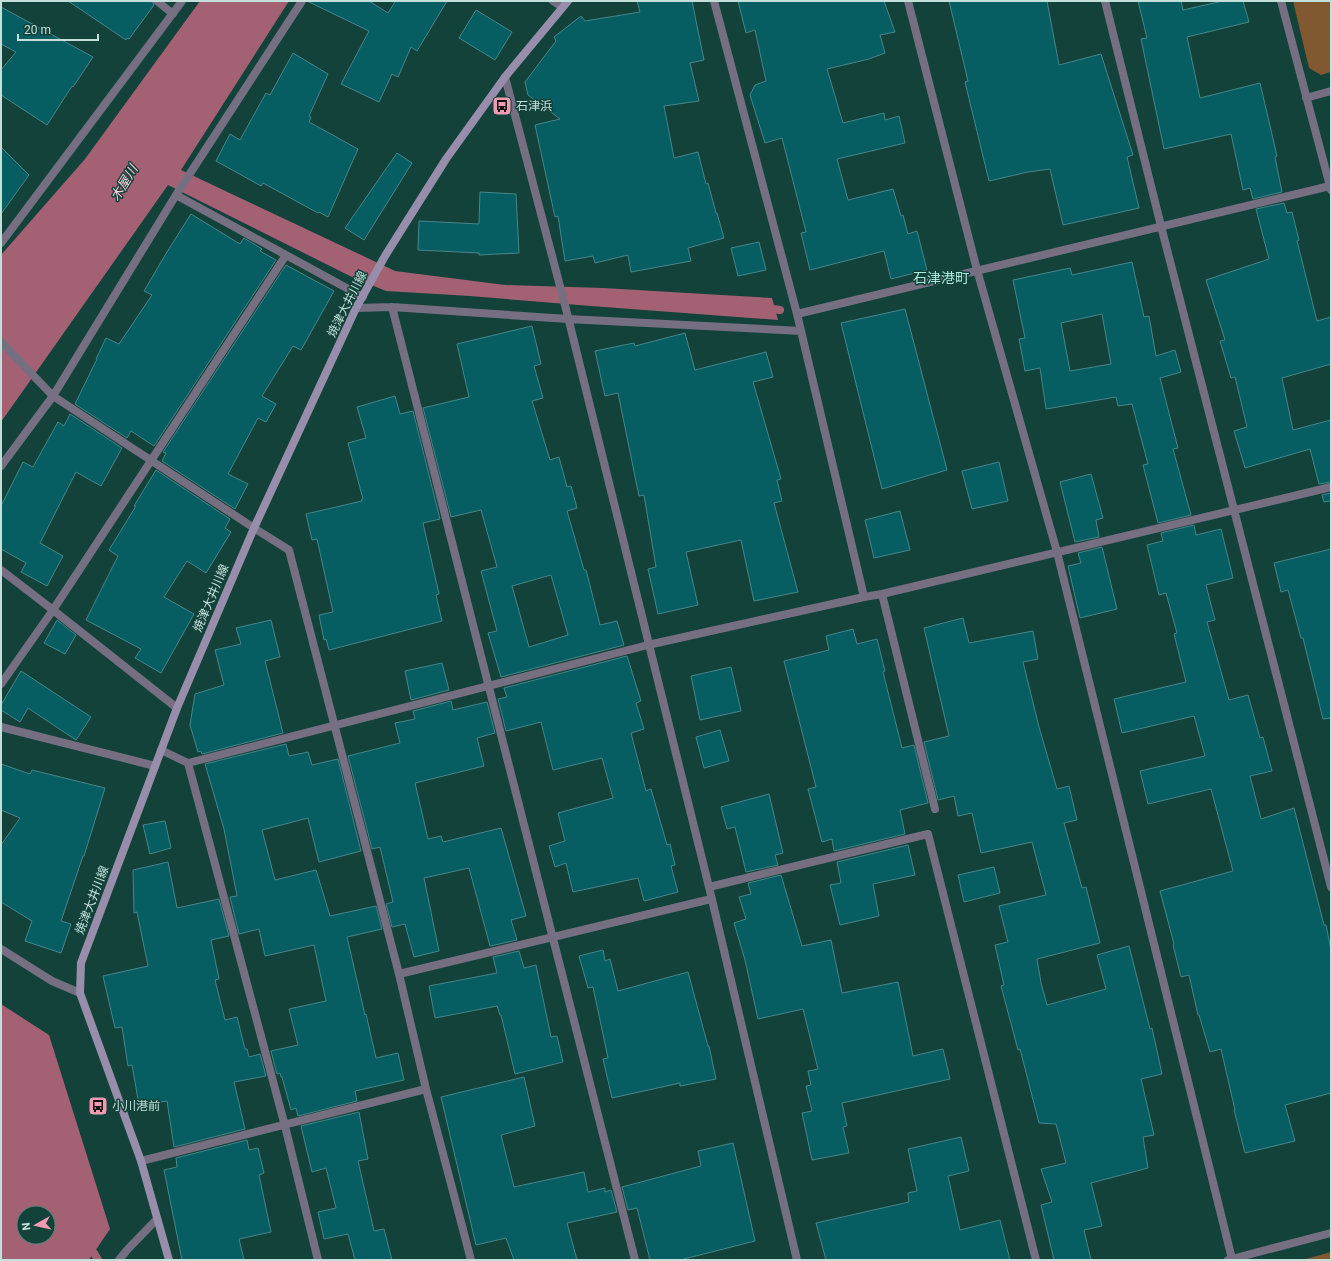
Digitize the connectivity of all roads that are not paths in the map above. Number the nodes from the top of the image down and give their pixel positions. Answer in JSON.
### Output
{"nodes":[{"id":1,"x":157,"y":1,"type":"edge"},
{"id":2,"x":182,"y":1,"type":"edge"},
{"id":3,"x":302,"y":1,"type":"edge"},
{"id":4,"x":553,"y":1,"type":"edge"},
{"id":5,"x":568,"y":1,"type":"edge"},
{"id":6,"x":714,"y":1,"type":"edge"},
{"id":7,"x":908,"y":1,"type":"edge"},
{"id":8,"x":1105,"y":1,"type":"edge"},
{"id":9,"x":1281,"y":1,"type":"edge"},
{"id":10,"x":562,"y":7,"type":"junction"},
{"id":11,"x":173,"y":14,"type":"junction"},
{"id":12,"x":505,"y":78,"type":"junction"},
{"id":13,"x":1331,"y":91,"type":"edge"},
{"id":14,"x":1306,"y":98,"type":"junction"},
{"id":15,"x":1331,"y":188,"type":"edge"},
{"id":16,"x":176,"y":195,"type":"junction"},
{"id":17,"x":1161,"y":226,"type":"junction"},
{"id":18,"x":1,"y":243,"type":"edge"},
{"id":19,"x":286,"y":256,"type":"junction"},
{"id":20,"x":977,"y":270,"type":"junction"},
{"id":21,"x":362,"y":297,"type":"junction"},
{"id":22,"x":392,"y":307,"type":"junction"},
{"id":23,"x":356,"y":308,"type":"junction"},
{"id":24,"x":797,"y":314,"type":"junction"},
{"id":25,"x":568,"y":319,"type":"junction"},
{"id":26,"x":801,"y":331,"type":"junction"},
{"id":27,"x":1,"y":342,"type":"edge"},
{"id":28,"x":53,"y":396,"type":"junction"},
{"id":29,"x":151,"y":460,"type":"junction"},
{"id":30,"x":1,"y":466,"type":"edge"},
{"id":31,"x":1331,"y":487,"type":"edge"},
{"id":32,"x":1234,"y":510,"type":"junction"},
{"id":33,"x":254,"y":528,"type":"junction"},
{"id":34,"x":1057,"y":552,"type":"junction"},
{"id":35,"x":1,"y":570,"type":"edge"},
{"id":36,"x":882,"y":594,"type":"junction"},
{"id":37,"x":864,"y":596,"type":"junction"},
{"id":38,"x":53,"y":610,"type":"junction"},
{"id":39,"x":648,"y":645,"type":"junction"},
{"id":40,"x":1,"y":684,"type":"edge"},
{"id":41,"x":489,"y":686,"type":"junction"},
{"id":42,"x":177,"y":708,"type":"junction"},
{"id":43,"x":334,"y":725,"type":"junction"},
{"id":44,"x":1,"y":727,"type":"edge"},
{"id":45,"x":161,"y":750,"type":"junction"},
{"id":46,"x":188,"y":763,"type":"junction"},
{"id":47,"x":155,"y":766,"type":"junction"},
{"id":48,"x":935,"y":809,"type":"dead end"},
{"id":49,"x":709,"y":887,"type":"junction"},
{"id":50,"x":1331,"y":887,"type":"edge"},
{"id":51,"x":711,"y":899,"type":"junction"},
{"id":52,"x":553,"y":938,"type":"junction"},
{"id":53,"x":1,"y":949,"type":"edge"},
{"id":54,"x":399,"y":974,"type":"junction"},
{"id":55,"x":80,"y":993,"type":"junction"},
{"id":56,"x":426,"y":1089,"type":"junction"},
{"id":57,"x":285,"y":1126,"type":"junction"},
{"id":58,"x":141,"y":1161,"type":"junction"},
{"id":59,"x":157,"y":1219,"type":"junction"},
{"id":60,"x":1331,"y":1233,"type":"edge"},
{"id":61,"x":1230,"y":1259,"type":"edge"},
{"id":62,"x":119,"y":1260,"type":"edge"},
{"id":63,"x":169,"y":1260,"type":"edge"},
{"id":64,"x":318,"y":1260,"type":"edge"},
{"id":65,"x":471,"y":1260,"type":"edge"},
{"id":66,"x":635,"y":1260,"type":"edge"},
{"id":67,"x":797,"y":1260,"type":"edge"},
{"id":68,"x":1036,"y":1260,"type":"edge"}],
"edges":[{"from":1,"to":11,"type":"street"},
{"from":2,"to":11,"type":"street"},
{"from":3,"to":16,"type":"street"},
{"from":4,"to":10,"type":"street"},
{"from":5,"to":10,"type":"main road","name":"焼津大井川線"},
{"from":6,"to":24,"type":"street"},
{"from":7,"to":20,"type":"street"},
{"from":8,"to":17,"type":"street"},
{"from":9,"to":14,"type":"street"},
{"from":10,"to":12,"type":"main road","name":"焼津大井川線"},
{"from":11,"to":18,"type":"street"},
{"from":12,"to":21,"type":"main road","name":"焼津大井川線"},
{"from":12,"to":25,"type":"street"},
{"from":13,"to":14,"type":"street"},
{"from":14,"to":15,"type":"street"},
{"from":15,"to":17,"type":"street"},
{"from":16,"to":19,"type":"street"},
{"from":16,"to":28,"type":"street"},
{"from":17,"to":20,"type":"street"},
{"from":17,"to":32,"type":"street"},
{"from":19,"to":21,"type":"street"},
{"from":19,"to":29,"type":"street"},
{"from":20,"to":24,"type":"street"},
{"from":20,"to":34,"type":"street"},
{"from":21,"to":23,"type":"main road","name":"焼津大井川線"},
{"from":22,"to":23,"type":"street"},
{"from":22,"to":25,"type":"street"},
{"from":22,"to":41,"type":"street"},
{"from":23,"to":33,"type":"main road","name":"焼津大井川線"},
{"from":24,"to":26,"type":"street"},
{"from":25,"to":26,"type":"street"},
{"from":25,"to":39,"type":"street"},
{"from":26,"to":37,"type":"street"},
{"from":27,"to":28,"type":"street"},
{"from":28,"to":29,"type":"street"},
{"from":28,"to":30,"type":"street"},
{"from":29,"to":33,"type":"street"},
{"from":29,"to":38,"type":"street"},
{"from":31,"to":32,"type":"street"},
{"from":32,"to":34,"type":"street"},
{"from":32,"to":50,"type":"street"},
{"from":33,"to":42,"type":"main road","name":"焼津大井川線"},
{"from":33,"to":43,"type":"street"},
{"from":34,"to":36,"type":"street"},
{"from":34,"to":61,"type":"street"},
{"from":35,"to":38,"type":"street"},
{"from":36,"to":37,"type":"street"},
{"from":36,"to":48,"type":"street"},
{"from":37,"to":39,"type":"street"},
{"from":38,"to":40,"type":"street"},
{"from":38,"to":42,"type":"street"},
{"from":39,"to":41,"type":"street"},
{"from":39,"to":49,"type":"street"},
{"from":41,"to":43,"type":"street"},
{"from":41,"to":52,"type":"street"},
{"from":42,"to":45,"type":"main road","name":"焼津大井川線"},
{"from":43,"to":46,"type":"street"},
{"from":43,"to":54,"type":"street"},
{"from":44,"to":47,"type":"street"},
{"from":45,"to":46,"type":"street"},
{"from":45,"to":47,"type":"main road","name":"焼津大井川線"},
{"from":46,"to":57,"type":"street"},
{"from":47,"to":55,"type":"main road","name":"焼津大井川線"},
{"from":49,"to":51,"type":"street"},
{"from":49,"to":68,"type":"street"},
{"from":51,"to":52,"type":"street"},
{"from":51,"to":67,"type":"street"},
{"from":52,"to":54,"type":"street"},
{"from":52,"to":66,"type":"street"},
{"from":53,"to":55,"type":"street"},
{"from":54,"to":56,"type":"street"},
{"from":55,"to":58,"type":"main road","name":"焼津大井川線"},
{"from":56,"to":57,"type":"street"},
{"from":56,"to":65,"type":"street"},
{"from":57,"to":58,"type":"street"},
{"from":57,"to":64,"type":"street"},
{"from":58,"to":59,"type":"main road","name":"焼津大井川線"},
{"from":59,"to":62,"type":"street"},
{"from":59,"to":63,"type":"main road","name":"焼津大井川線"},
{"from":60,"to":61,"type":"street"}]}
